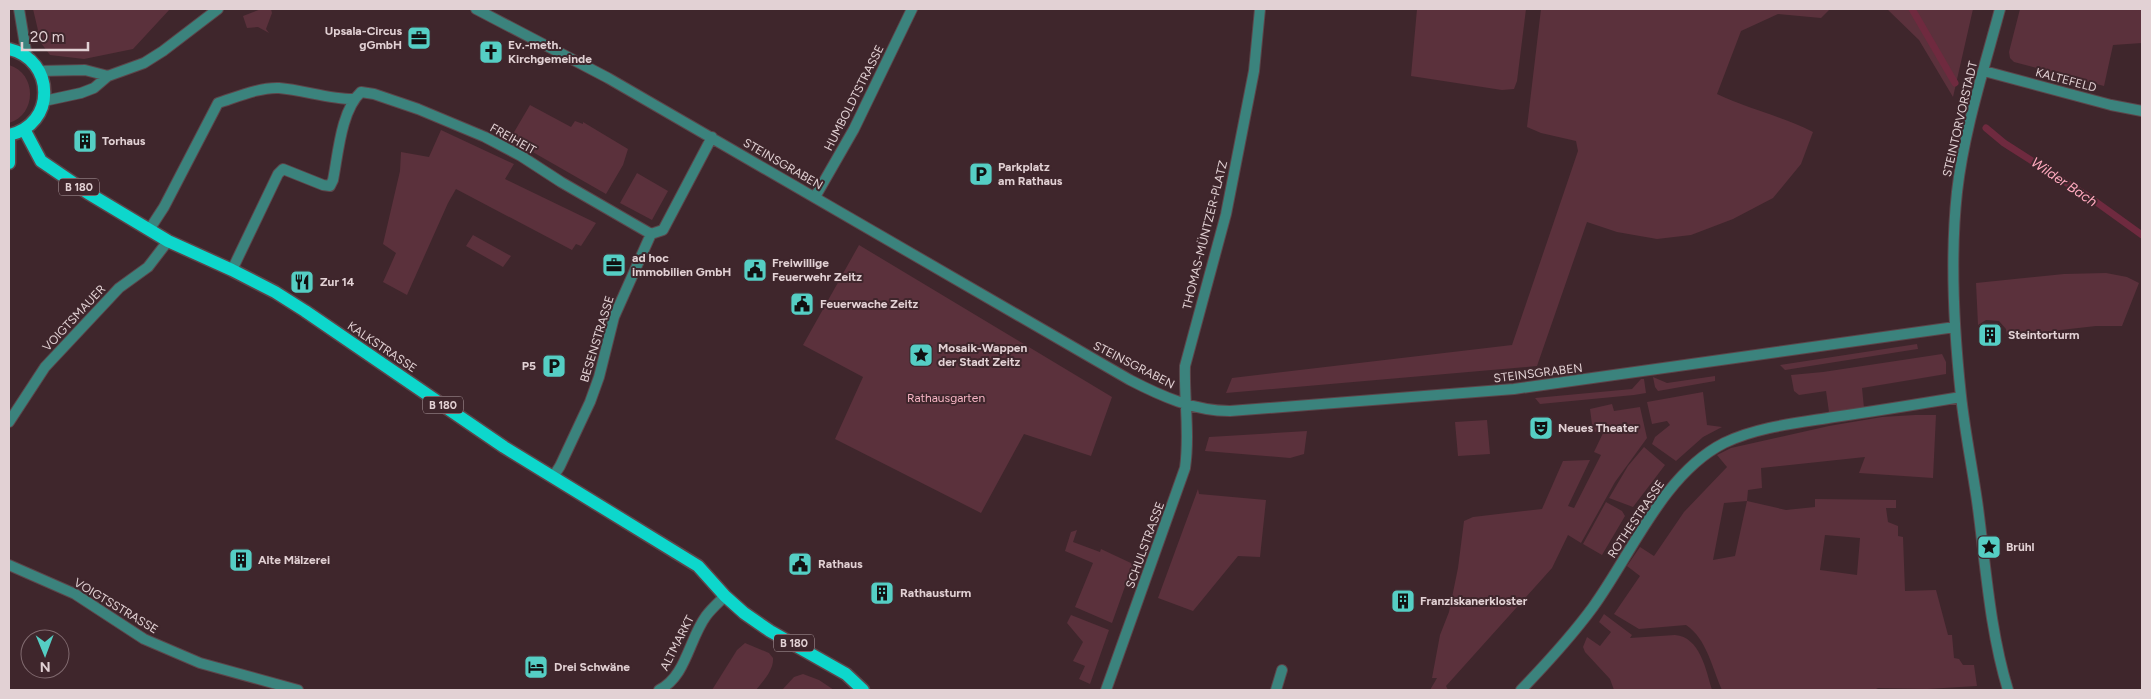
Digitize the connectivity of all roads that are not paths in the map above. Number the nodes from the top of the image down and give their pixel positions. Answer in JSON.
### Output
{"nodes":[{"id":1,"x":19,"y":9,"type":"edge"},
{"id":2,"x":218,"y":9,"type":"edge"},
{"id":3,"x":476,"y":9,"type":"edge"},
{"id":4,"x":912,"y":9,"type":"edge"},
{"id":5,"x":1260,"y":9,"type":"edge"},
{"id":6,"x":2000,"y":9,"type":"edge"},
{"id":7,"x":9,"y":49,"type":"edge"},
{"id":8,"x":27,"y":57,"type":"junction"},
{"id":9,"x":39,"y":70,"type":"junction"},
{"id":10,"x":1984,"y":71,"type":"junction"},
{"id":11,"x":108,"y":76,"type":"junction"},
{"id":12,"x":353,"y":99,"type":"junction"},
{"id":13,"x":44,"y":101,"type":"junction"},
{"id":14,"x":2142,"y":110,"type":"edge"},
{"id":15,"x":24,"y":129,"type":"junction"},
{"id":16,"x":9,"y":135,"type":"edge"},
{"id":17,"x":712,"y":137,"type":"junction"},
{"id":18,"x":9,"y":163,"type":"edge"},
{"id":19,"x":815,"y":197,"type":"junction"},
{"id":20,"x":149,"y":230,"type":"junction"},
{"id":21,"x":651,"y":234,"type":"junction"},
{"id":22,"x":168,"y":241,"type":"junction"},
{"id":23,"x":232,"y":270,"type":"junction"},
{"id":24,"x":1955,"y":327,"type":"junction"},
{"id":25,"x":1961,"y":397,"type":"junction"},
{"id":26,"x":1186,"y":404,"type":"junction"},
{"id":27,"x":9,"y":422,"type":"edge"},
{"id":28,"x":553,"y":477,"type":"junction"},
{"id":29,"x":9,"y":565,"type":"edge"},
{"id":30,"x":725,"y":596,"type":"junction"},
{"id":31,"x":1282,"y":670,"type":"dead end"},
{"id":32,"x":298,"y":690,"type":"edge"},
{"id":33,"x":659,"y":690,"type":"edge"},
{"id":34,"x":863,"y":690,"type":"edge"},
{"id":35,"x":1106,"y":690,"type":"edge"},
{"id":36,"x":1276,"y":690,"type":"edge"},
{"id":37,"x":1521,"y":690,"type":"edge"},
{"id":38,"x":2008,"y":690,"type":"edge"}],
"edges":[{"from":1,"to":8,"type":"street"},
{"from":2,"to":11,"type":"street"},
{"from":3,"to":17,"type":"street","name":"STEINSGRABEN"},
{"from":4,"to":19,"type":"street","name":"HUMBOLDTSTRASSE"},
{"from":5,"to":26,"type":"street","name":"THOMAS-MÜNTZER-PLATZ"},
{"from":6,"to":10,"type":"street","name":"STEINTORVORSTADT"},
{"from":7,"to":8,"type":"main road"},
{"from":8,"to":9,"type":"main road"},
{"from":9,"to":11,"type":"street"},
{"from":9,"to":13,"type":"main road"},
{"from":10,"to":14,"type":"street","name":"KALTEFELD"},
{"from":10,"to":24,"type":"street","name":"STEINTORVORSTADT"},
{"from":11,"to":13,"type":"street"},
{"from":12,"to":20,"type":"street","name":"FREIHEIT"},
{"from":12,"to":21,"type":"street","name":"FREIHEIT"},
{"from":12,"to":23,"type":"street"},
{"from":13,"to":15,"type":"main road"},
{"from":15,"to":16,"type":"main road"},
{"from":15,"to":20,"type":"main road","name":"KALKSTRASSE","number":"B 180"},
{"from":16,"to":18,"type":"main road"},
{"from":17,"to":19,"type":"street","name":"STEINSGRABEN"},
{"from":17,"to":21,"type":"street","name":"BESENSTRASSE"},
{"from":19,"to":26,"type":"street","name":"STEINSGRABEN"},
{"from":20,"to":22,"type":"main road","name":"KALKSTRASSE","number":"B 180"},
{"from":21,"to":28,"type":"street","name":"BESENSTRASSE"},
{"from":22,"to":23,"type":"main road","name":"KALKSTRASSE","number":"B 180"},
{"from":22,"to":27,"type":"street","name":"VOIGTSMAUER"},
{"from":23,"to":28,"type":"main road","name":"KALKSTRASSE","number":"B 180"},
{"from":24,"to":25,"type":"street"},
{"from":24,"to":26,"type":"street","name":"STEINSGRABEN"},
{"from":25,"to":37,"type":"street","name":"ROTHESTRASSE"},
{"from":25,"to":38,"type":"street"},
{"from":26,"to":35,"type":"street","name":"SCHULSTRASSE"},
{"from":28,"to":30,"type":"main road","name":"KALKSTRASSE","number":"B 180"},
{"from":29,"to":32,"type":"street","name":"VOIGTSSTRASSE"},
{"from":30,"to":33,"type":"street","name":"ALTMARKT"},
{"from":30,"to":34,"type":"main road","number":"B 180"},
{"from":31,"to":36,"type":"street"}]}
